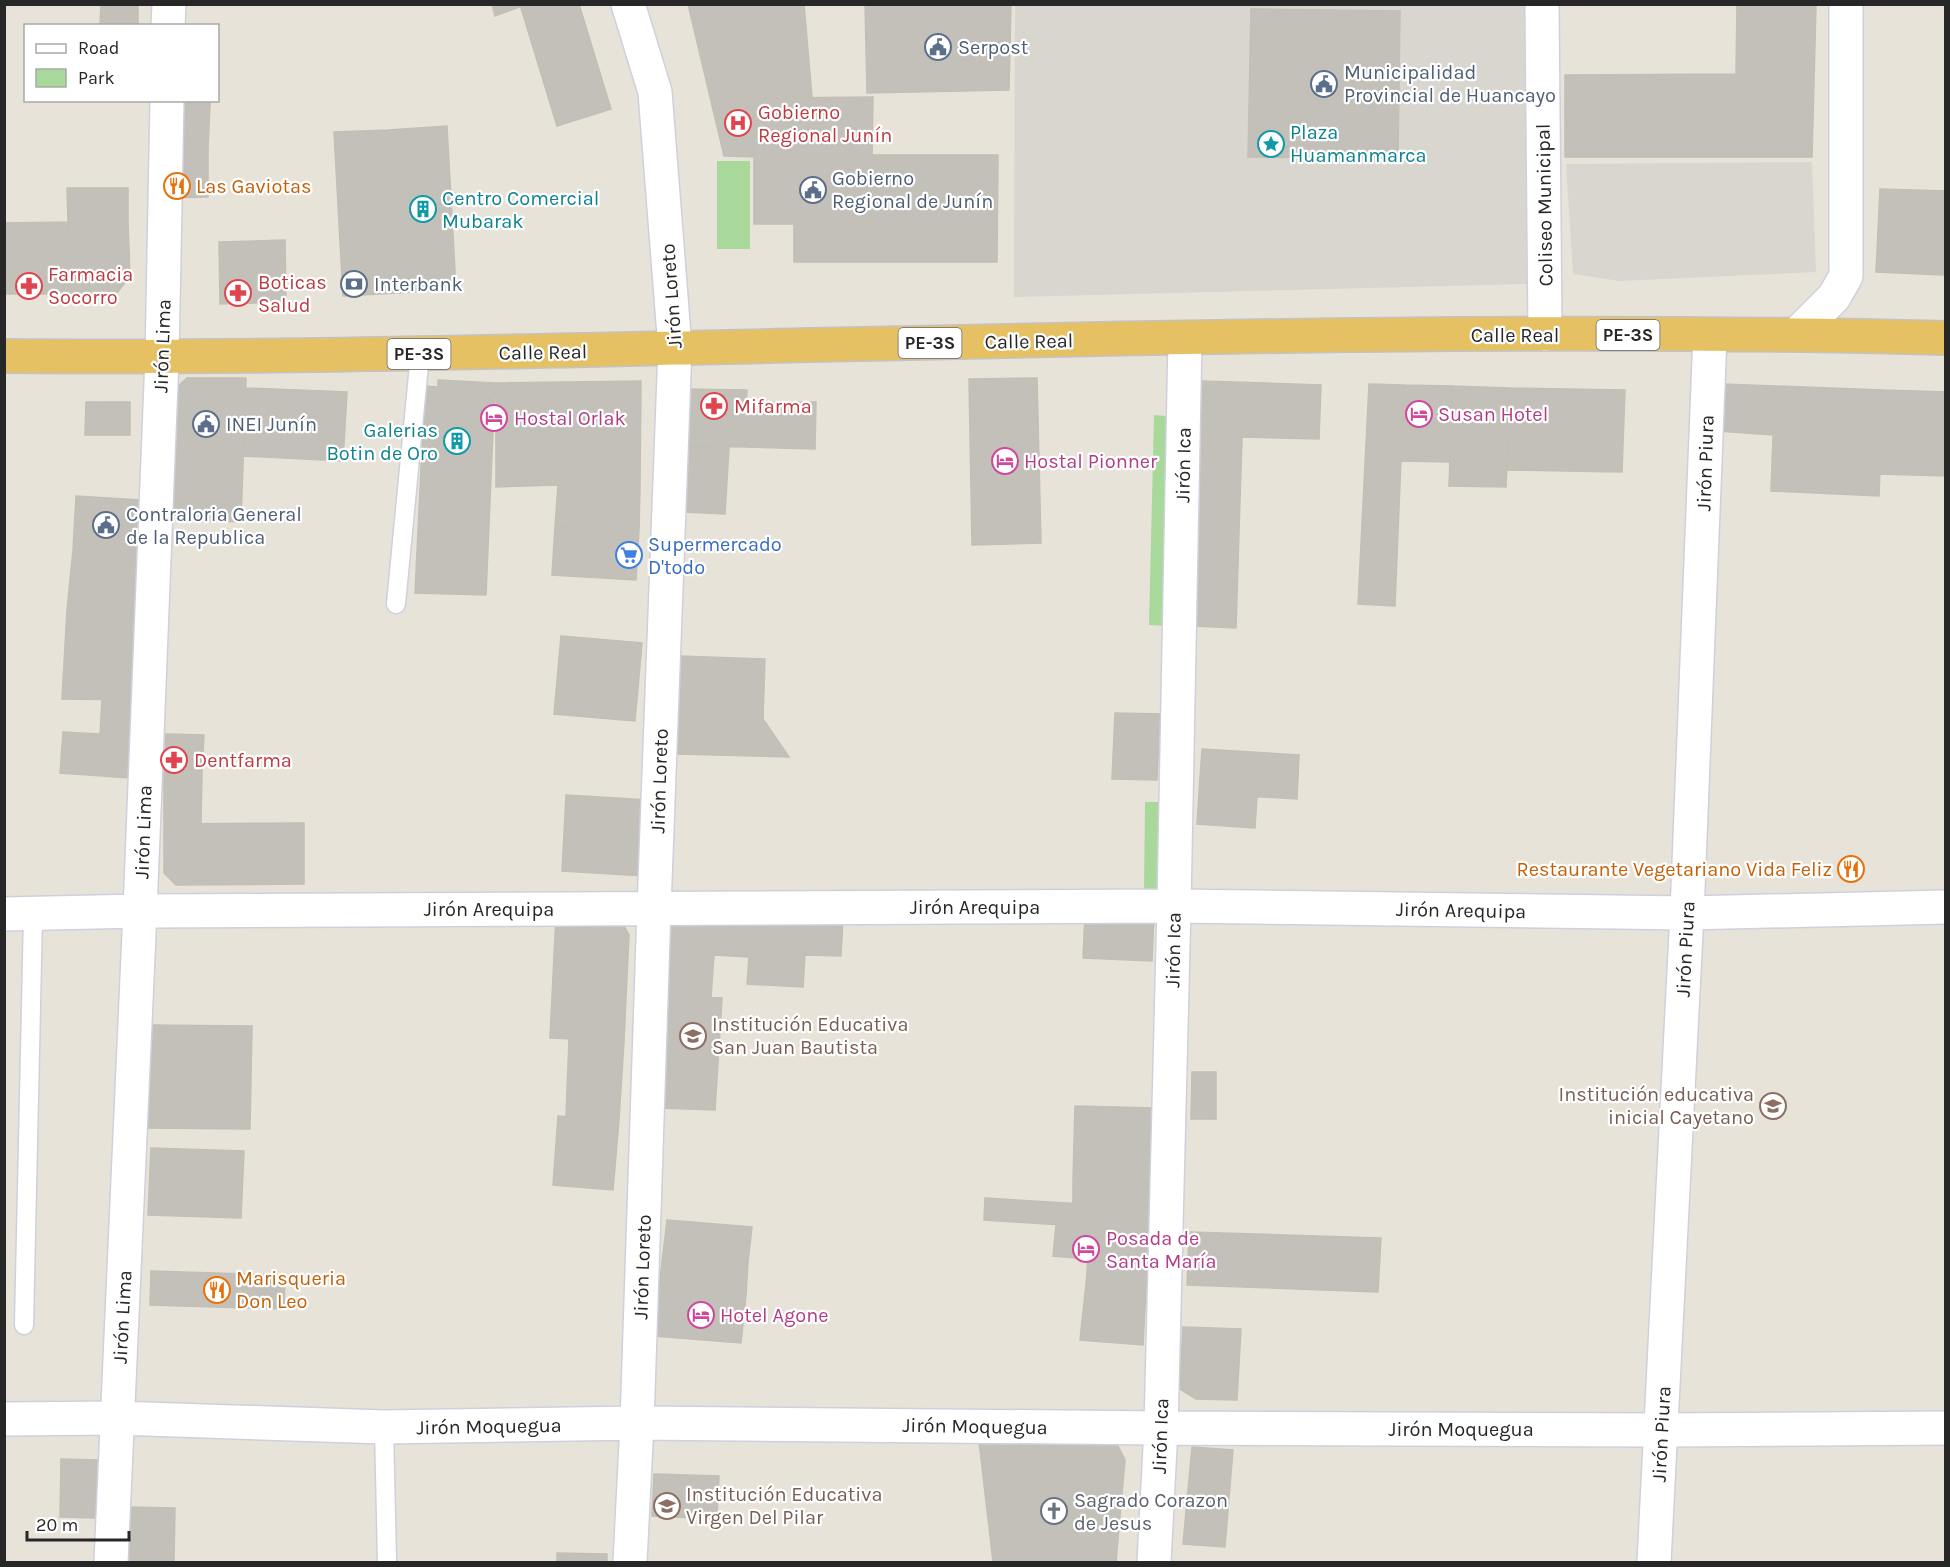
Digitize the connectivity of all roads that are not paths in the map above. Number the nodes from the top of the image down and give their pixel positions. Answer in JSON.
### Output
{"nodes":[{"id":1,"x":169,"y":4,"type":"edge"},
{"id":2,"x":628,"y":4,"type":"edge"},
{"id":3,"x":1542,"y":4,"type":"edge"},
{"id":4,"x":1846,"y":4,"type":"edge"},
{"id":5,"x":168,"y":24,"type":"edge"},
{"id":6,"x":167,"y":102,"type":"edge"},
{"id":7,"x":1545,"y":334,"type":"junction"},
{"id":8,"x":1797,"y":334,"type":"junction"},
{"id":9,"x":1710,"y":335,"type":"junction"},
{"id":10,"x":1185,"y":338,"type":"junction"},
{"id":11,"x":1946,"y":338,"type":"edge"},
{"id":12,"x":675,"y":348,"type":"junction"},
{"id":13,"x":420,"y":354,"type":"junction"},
{"id":14,"x":4,"y":356,"type":"edge"},
{"id":15,"x":162,"y":358,"type":"junction"},
{"id":16,"x":396,"y":604,"type":"dead end"},
{"id":17,"x":1174,"y":906,"type":"junction"},
{"id":18,"x":1946,"y":907,"type":"edge"},
{"id":19,"x":654,"y":908,"type":"junction"},
{"id":20,"x":140,"y":911,"type":"junction"},
{"id":21,"x":1687,"y":913,"type":"junction"},
{"id":22,"x":19,"y":915,"type":"edge"},
{"id":23,"x":24,"y":1325,"type":"dead end"},
{"id":24,"x":117,"y":1418,"type":"junction"},
{"id":25,"x":4,"y":1419,"type":"edge"},
{"id":26,"x":638,"y":1423,"type":"junction"},
{"id":27,"x":384,"y":1428,"type":"junction"},
{"id":28,"x":1161,"y":1428,"type":"junction"},
{"id":29,"x":1946,"y":1428,"type":"edge"},
{"id":30,"x":1662,"y":1430,"type":"junction"},
{"id":31,"x":111,"y":1563,"type":"edge"},
{"id":32,"x":387,"y":1563,"type":"edge"},
{"id":33,"x":630,"y":1563,"type":"edge"},
{"id":34,"x":1154,"y":1563,"type":"edge"},
{"id":35,"x":1654,"y":1563,"type":"edge"}],
"edges":[{"from":1,"to":5,"type":"street"},
{"from":2,"to":12,"type":"street","name":"Jirón Loreto"},
{"from":3,"to":7,"type":"street","name":"Coliseo Municipal"},
{"from":4,"to":8,"type":"street"},
{"from":6,"to":15,"type":"street","name":"Jirón Lima"},
{"from":7,"to":9,"type":"highway","name":"Calle Real","number":"PE-3S"},
{"from":7,"to":10,"type":"highway","name":"Calle Real","number":"PE-3S"},
{"from":8,"to":9,"type":"highway","name":"Calle Real","number":"PE-3S"},
{"from":8,"to":11,"type":"highway","name":"Calle Real","number":"PE-3S"},
{"from":9,"to":21,"type":"street","name":"Jirón Piura"},
{"from":10,"to":12,"type":"highway","name":"Calle Real","number":"PE-3S"},
{"from":10,"to":17,"type":"street","name":"Jirón Ica"},
{"from":12,"to":13,"type":"highway","name":"Calle Real","number":"PE-3S"},
{"from":12,"to":19,"type":"street","name":"Jirón Loreto"},
{"from":13,"to":15,"type":"highway","name":"Calle Real","number":"PE-3S"},
{"from":13,"to":16,"type":"lane"},
{"from":14,"to":15,"type":"highway","name":"Calle Real","number":"PE-3S"},
{"from":15,"to":20,"type":"street","name":"Jirón Lima"},
{"from":17,"to":19,"type":"street","name":"Jirón Arequipa"},
{"from":17,"to":21,"type":"street","name":"Jirón Arequipa"},
{"from":17,"to":28,"type":"street","name":"Jirón Ica"},
{"from":18,"to":21,"type":"street","name":"Jirón Arequipa"},
{"from":19,"to":20,"type":"street","name":"Jirón Arequipa"},
{"from":19,"to":26,"type":"street","name":"Jirón Loreto"},
{"from":20,"to":22,"type":"street","name":"Jirón Arequipa"},
{"from":20,"to":24,"type":"street","name":"Jirón Lima"},
{"from":21,"to":30,"type":"street","name":"Jirón Piura"},
{"from":22,"to":23,"type":"lane"},
{"from":24,"to":25,"type":"street","name":"Jirón Moquegua"},
{"from":24,"to":27,"type":"street","name":"Jirón Moquegua"},
{"from":24,"to":31,"type":"street","name":"Jirón Lima"},
{"from":26,"to":27,"type":"street","name":"Jirón Moquegua"},
{"from":26,"to":28,"type":"street","name":"Jirón Moquegua"},
{"from":26,"to":33,"type":"street","name":"Jirón Loreto"},
{"from":27,"to":32,"type":"lane"},
{"from":28,"to":30,"type":"street","name":"Jirón Moquegua"},
{"from":28,"to":34,"type":"street","name":"Jirón Ica"},
{"from":29,"to":30,"type":"street","name":"Jirón Moquegua"},
{"from":30,"to":35,"type":"street","name":"Jirón Piura"}]}
